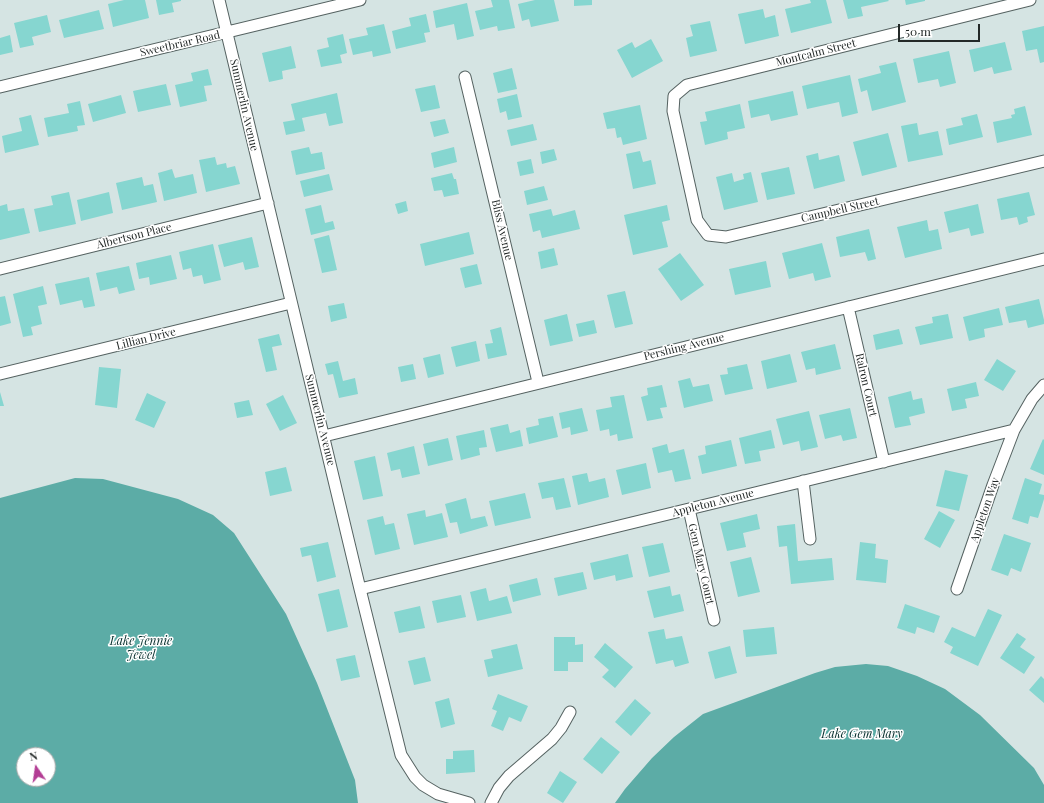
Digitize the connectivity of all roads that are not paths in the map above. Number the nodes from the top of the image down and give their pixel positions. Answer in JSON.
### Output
{"nodes":[{"id":1,"x":219,"y":0,"type":"edge"},
{"id":2,"x":360,"y":0,"type":"edge"},
{"id":3,"x":1030,"y":0,"type":"edge"},
{"id":4,"x":227,"y":33,"type":"junction"},
{"id":5,"x":465,"y":77,"type":"dead end"},
{"id":6,"x":0,"y":87,"type":"edge"},
{"id":7,"x":1044,"y":161,"type":"edge"},
{"id":8,"x":685,"y":164,"type":"joint"},
{"id":9,"x":268,"y":203,"type":"junction"},
{"id":10,"x":1044,"y":259,"type":"edge"},
{"id":11,"x":0,"y":269,"type":"edge"},
{"id":12,"x":291,"y":303,"type":"junction"},
{"id":13,"x":848,"y":307,"type":"junction"},
{"id":14,"x":0,"y":374,"type":"edge"},
{"id":15,"x":538,"y":382,"type":"junction"},
{"id":16,"x":1044,"y":385,"type":"edge"},
{"id":17,"x":1014,"y":430,"type":"junction"},
{"id":18,"x":324,"y":436,"type":"junction"},
{"id":19,"x":884,"y":462,"type":"junction"},
{"id":20,"x":803,"y":481,"type":"junction"},
{"id":21,"x":689,"y":509,"type":"junction"},
{"id":22,"x":810,"y":539,"type":"dead end"},
{"id":23,"x":360,"y":589,"type":"junction"},
{"id":24,"x":957,"y":589,"type":"dead end"},
{"id":25,"x":714,"y":620,"type":"dead end"},
{"id":26,"x":570,"y":712,"type":"dead end"},
{"id":27,"x":469,"y":803,"type":"edge"},
{"id":28,"x":491,"y":803,"type":"edge"}],
"edges":[{"from":1,"to":4,"type":"street","name":"Summerlin Avenue"},
{"from":2,"to":4,"type":"street","name":"Sweetbriar Road"},
{"from":3,"to":8,"type":"street","name":"Montcalm Street"},
{"from":4,"to":6,"type":"street","name":"Sweetbriar Road"},
{"from":4,"to":9,"type":"street","name":"Summerlin Avenue"},
{"from":5,"to":15,"type":"street","name":"Bliss Avenue"},
{"from":7,"to":8,"type":"street","name":"Campbell Street"},
{"from":9,"to":11,"type":"street","name":"Albertson Place"},
{"from":9,"to":12,"type":"street","name":"Summerlin Avenue"},
{"from":10,"to":13,"type":"street","name":"Pershing Avenue"},
{"from":12,"to":14,"type":"street","name":"Lillian Drive"},
{"from":12,"to":18,"type":"street","name":"Summerlin Avenue"},
{"from":13,"to":15,"type":"street","name":"Pershing Avenue"},
{"from":13,"to":19,"type":"street","name":"Ralron Court"},
{"from":15,"to":18,"type":"street","name":"Pershing Avenue"},
{"from":16,"to":17,"type":"street"},
{"from":17,"to":19,"type":"street","name":"Appleton Avenue"},
{"from":17,"to":24,"type":"street","name":"Appleton Way"},
{"from":18,"to":23,"type":"street","name":"Summerlin Avenue"},
{"from":19,"to":20,"type":"street","name":"Appleton Avenue"},
{"from":20,"to":21,"type":"street","name":"Appleton Avenue"},
{"from":20,"to":22,"type":"street"},
{"from":21,"to":23,"type":"street","name":"Appleton Avenue"},
{"from":21,"to":25,"type":"street","name":"Gem Mary Court"},
{"from":23,"to":27,"type":"street","name":"Summerlin Avenue"},
{"from":26,"to":28,"type":"street"}]}
